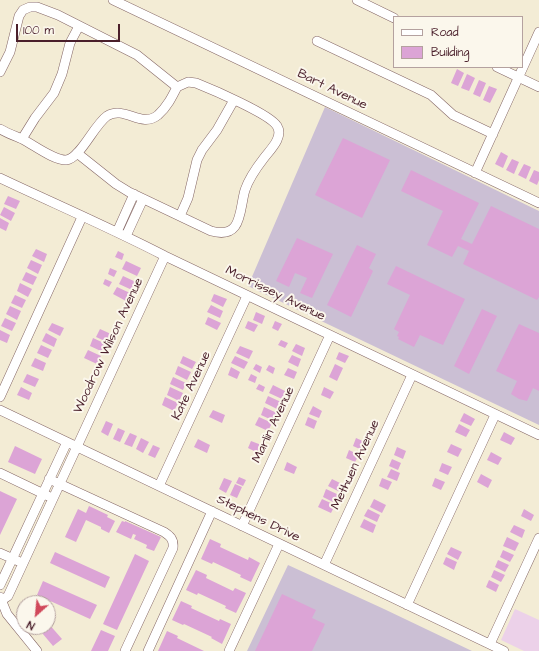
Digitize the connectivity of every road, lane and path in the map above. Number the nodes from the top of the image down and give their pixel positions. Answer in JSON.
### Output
{"nodes":[{"id":1,"x":113,"y":0,"type":"edge"},
{"id":2,"x":357,"y":0,"type":"edge"},
{"id":3,"x":393,"y":18,"type":"edge"},
{"id":4,"x":78,"y":26,"type":"junction"},
{"id":5,"x":539,"y":32,"type":"edge"},
{"id":6,"x":317,"y":41,"type":"dead end"},
{"id":7,"x":499,"y":68,"type":"edge"},
{"id":8,"x":0,"y":72,"type":"edge"},
{"id":9,"x":519,"y":77,"type":"junction"},
{"id":10,"x":177,"y":87,"type":"junction"},
{"id":11,"x":539,"y":87,"type":"edge"},
{"id":12,"x":234,"y":100,"type":"junction"},
{"id":13,"x":0,"y":129,"type":"edge"},
{"id":14,"x":493,"y":134,"type":"junction"},
{"id":15,"x":22,"y":139,"type":"junction"},
{"id":16,"x":77,"y":153,"type":"junction"},
{"id":17,"x":475,"y":173,"type":"junction"},
{"id":18,"x":0,"y":178,"type":"edge"},
{"id":19,"x":134,"y":194,"type":"junction"},
{"id":20,"x":143,"y":199,"type":"junction"},
{"id":21,"x":539,"y":203,"type":"edge"},
{"id":22,"x":180,"y":216,"type":"junction"},
{"id":23,"x":82,"y":217,"type":"junction"},
{"id":24,"x":121,"y":234,"type":"junction"},
{"id":25,"x":165,"y":256,"type":"junction"},
{"id":26,"x":247,"y":296,"type":"junction"},
{"id":27,"x":330,"y":335,"type":"junction"},
{"id":28,"x":412,"y":375,"type":"junction"},
{"id":29,"x":0,"y":396,"type":"edge"},
{"id":30,"x":0,"y":410,"type":"edge"},
{"id":31,"x":495,"y":414,"type":"junction"},
{"id":32,"x":539,"y":435,"type":"edge"},
{"id":33,"x":67,"y":442,"type":"junction"},
{"id":34,"x":77,"y":447,"type":"junction"},
{"id":35,"x":0,"y":474,"type":"edge"},
{"id":36,"x":50,"y":479,"type":"junction"},
{"id":37,"x":59,"y":484,"type":"junction"},
{"id":38,"x":159,"y":486,"type":"junction"},
{"id":39,"x":43,"y":493,"type":"junction"},
{"id":40,"x":53,"y":498,"type":"junction"},
{"id":41,"x":212,"y":511,"type":"junction"},
{"id":42,"x":242,"y":526,"type":"junction"},
{"id":43,"x":539,"y":538,"type":"edge"},
{"id":44,"x":280,"y":544,"type":"junction"},
{"id":45,"x":0,"y":553,"type":"edge"},
{"id":46,"x":12,"y":559,"type":"junction"},
{"id":47,"x":23,"y":563,"type":"junction"},
{"id":48,"x":324,"y":565,"type":"junction"},
{"id":49,"x":0,"y":585,"type":"edge"},
{"id":50,"x":1,"y":598,"type":"edge"},
{"id":51,"x":407,"y":605,"type":"junction"},
{"id":52,"x":490,"y":644,"type":"junction"},
{"id":53,"x":37,"y":651,"type":"edge"},
{"id":54,"x":125,"y":651,"type":"edge"},
{"id":55,"x":148,"y":651,"type":"edge"},
{"id":56,"x":229,"y":651,"type":"edge"},
{"id":57,"x":504,"y":651,"type":"edge"}],
"edges":[{"from":1,"to":17,"type":"street","name":"Bart Avenue"},
{"from":2,"to":3,"type":"street"},
{"from":4,"to":8,"type":"street"},
{"from":4,"to":10,"type":"street"},
{"from":4,"to":15,"type":"street"},
{"from":5,"to":9,"type":"street"},
{"from":6,"to":14,"type":"street"},
{"from":7,"to":9,"type":"street"},
{"from":9,"to":11,"type":"street"},
{"from":9,"to":14,"type":"street"},
{"from":10,"to":12,"type":"street"},
{"from":10,"to":16,"type":"street"},
{"from":12,"to":22,"type":"street"},
{"from":12,"to":22,"type":"street"},
{"from":13,"to":15,"type":"street"},
{"from":14,"to":17,"type":"street"},
{"from":15,"to":16,"type":"street"},
{"from":16,"to":19,"type":"street"},
{"from":17,"to":21,"type":"street","name":"Bart Avenue"},
{"from":18,"to":23,"type":"street","name":"Morrissey Avenue"},
{"from":19,"to":20,"type":"street"},
{"from":19,"to":24,"type":"street"},
{"from":20,"to":22,"type":"street"},
{"from":20,"to":24,"type":"street"},
{"from":23,"to":24,"type":"street","name":"Morrissey Avenue"},
{"from":23,"to":29,"type":"street"},
{"from":24,"to":25,"type":"street","name":"Morrissey Avenue"},
{"from":25,"to":26,"type":"street","name":"Morrissey Avenue"},
{"from":25,"to":34,"type":"street","name":"Woodrow Wilson Avenue"},
{"from":26,"to":27,"type":"street","name":"Morrissey Avenue"},
{"from":26,"to":38,"type":"street","name":"Kate Avenue"},
{"from":27,"to":28,"type":"street","name":"Morrissey Avenue"},
{"from":27,"to":42,"type":"street","name":"Marlin Avenue"},
{"from":28,"to":31,"type":"street","name":"Morrissey Avenue"},
{"from":28,"to":48,"type":"street","name":"Methuen Avenue"},
{"from":30,"to":33,"type":"street","name":"Stephens Drive"},
{"from":31,"to":32,"type":"street","name":"Morrissey Avenue"},
{"from":31,"to":51,"type":"street"},
{"from":33,"to":34,"type":"street","name":"Stephens Drive"},
{"from":33,"to":36,"type":"street"},
{"from":34,"to":37,"type":"street","name":"Woodrow Wilson Avenue"},
{"from":34,"to":38,"type":"street","name":"Stephens Drive"},
{"from":35,"to":39,"type":"street"},
{"from":36,"to":37,"type":"street"},
{"from":36,"to":39,"type":"street"},
{"from":37,"to":40,"type":"street","name":"Woodrow Wilson Avenue"},
{"from":37,"to":54,"type":"street"},
{"from":38,"to":41,"type":"street","name":"Stephens Drive"},
{"from":39,"to":40,"type":"street"},
{"from":39,"to":46,"type":"street"},
{"from":40,"to":47,"type":"street","name":"Woodrow Wilson Avenue"},
{"from":41,"to":42,"type":"street","name":"Stephens Drive"},
{"from":41,"to":55,"type":"street"},
{"from":42,"to":44,"type":"street","name":"Stephens Drive"},
{"from":43,"to":52,"type":"street"},
{"from":44,"to":48,"type":"street","name":"Stephens Drive"},
{"from":44,"to":56,"type":"street"},
{"from":45,"to":46,"type":"street"},
{"from":46,"to":47,"type":"street"},
{"from":46,"to":49,"type":"street"},
{"from":47,"to":50,"type":"street","name":"Woodrow Wilson Avenue"},
{"from":48,"to":51,"type":"street","name":"Stephens Drive"},
{"from":50,"to":53,"type":"street"},
{"from":51,"to":52,"type":"street","name":"Stephens Drive"},
{"from":52,"to":57,"type":"street","name":"Stephens Drive"}]}
